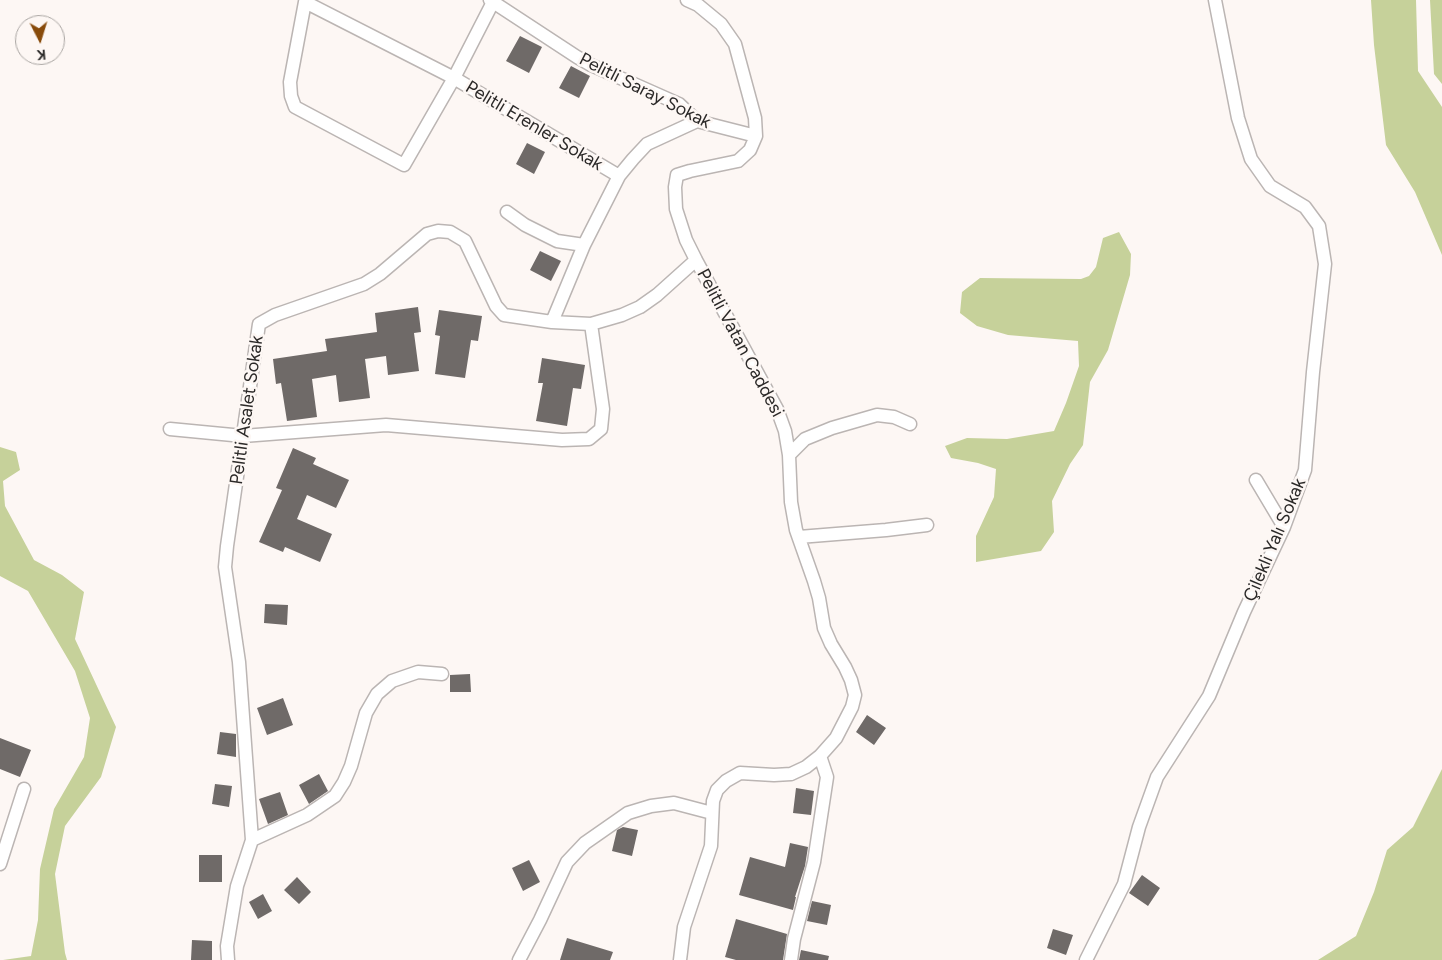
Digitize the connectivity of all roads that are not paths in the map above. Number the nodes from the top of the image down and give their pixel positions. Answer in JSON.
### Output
{"nodes":[{"id":1,"x":1215,"y":0,"type":"edge"},
{"id":2,"x":492,"y":1,"type":"edge"},
{"id":3,"x":696,"y":2,"type":"edge"},
{"id":4,"x":454,"y":78,"type":"junction"},
{"id":5,"x":697,"y":121,"type":"junction"},
{"id":6,"x":756,"y":136,"type":"junction"},
{"id":7,"x":619,"y":176,"type":"junction"},
{"id":8,"x":508,"y":212,"type":"dead end"},
{"id":9,"x":584,"y":245,"type":"junction"},
{"id":10,"x":696,"y":260,"type":"junction"},
{"id":11,"x":552,"y":322,"type":"junction"},
{"id":12,"x":591,"y":324,"type":"junction"},
{"id":13,"x":910,"y":424,"type":"dead end"},
{"id":14,"x":170,"y":429,"type":"dead end"},
{"id":15,"x":243,"y":436,"type":"junction"},
{"id":16,"x":789,"y":455,"type":"junction"},
{"id":17,"x":1256,"y":480,"type":"dead end"},
{"id":18,"x":927,"y":525,"type":"dead end"},
{"id":19,"x":1284,"y":527,"type":"junction"},
{"id":20,"x":799,"y":537,"type":"junction"},
{"id":21,"x":442,"y":674,"type":"dead end"},
{"id":22,"x":820,"y":756,"type":"junction"},
{"id":23,"x":24,"y":790,"type":"dead end"},
{"id":24,"x":712,"y":813,"type":"junction"},
{"id":25,"x":252,"y":840,"type":"junction"},
{"id":26,"x":0,"y":864,"type":"edge"},
{"id":27,"x":228,"y":960,"type":"edge"},
{"id":28,"x":519,"y":960,"type":"edge"},
{"id":29,"x":680,"y":960,"type":"edge"},
{"id":30,"x":791,"y":960,"type":"edge"},
{"id":31,"x":1086,"y":960,"type":"edge"}],
"edges":[{"from":1,"to":19,"type":"street","name":"Çilekli Yalı Sokak"},
{"from":2,"to":4,"type":"street"},
{"from":2,"to":5,"type":"street","name":"Pelitli Saray Sokak"},
{"from":3,"to":6,"type":"street"},
{"from":4,"to":4,"type":"street","name":"Pelitli Erenler Sokak"},
{"from":4,"to":7,"type":"street","name":"Pelitli Erenler Sokak"},
{"from":5,"to":6,"type":"street","name":"Pelitli Saray Sokak"},
{"from":5,"to":7,"type":"street"},
{"from":6,"to":10,"type":"street","name":"Pelitli Vatan Caddesi"},
{"from":7,"to":9,"type":"street","name":"Pelitli Erenler Sokak"},
{"from":8,"to":9,"type":"street"},
{"from":9,"to":11,"type":"street","name":"Pelitli Erenler Sokak"},
{"from":10,"to":12,"type":"street","name":"Pelitli Asalet Sokak"},
{"from":10,"to":16,"type":"street","name":"Pelitli Vatan Caddesi"},
{"from":11,"to":12,"type":"street","name":"Pelitli Asalet Sokak"},
{"from":11,"to":15,"type":"street","name":"Pelitli Asalet Sokak"},
{"from":12,"to":15,"type":"street"},
{"from":13,"to":16,"type":"street"},
{"from":14,"to":15,"type":"street"},
{"from":15,"to":25,"type":"street","name":"Pelitli Asalet Sokak"},
{"from":16,"to":20,"type":"street","name":"Pelitli Vatan Caddesi"},
{"from":17,"to":19,"type":"street"},
{"from":18,"to":20,"type":"street"},
{"from":19,"to":31,"type":"street","name":"Çilekli Yalı Sokak"},
{"from":20,"to":22,"type":"street","name":"Pelitli Vatan Caddesi"},
{"from":21,"to":25,"type":"street"},
{"from":22,"to":24,"type":"street","name":"Pelitli Vatan Caddesi"},
{"from":22,"to":30,"type":"street"},
{"from":23,"to":26,"type":"street"},
{"from":24,"to":28,"type":"street"},
{"from":24,"to":29,"type":"street","name":"Pelitli Vatan Caddesi"},
{"from":25,"to":27,"type":"street","name":"Pelitli Asalet Sokak"}]}
